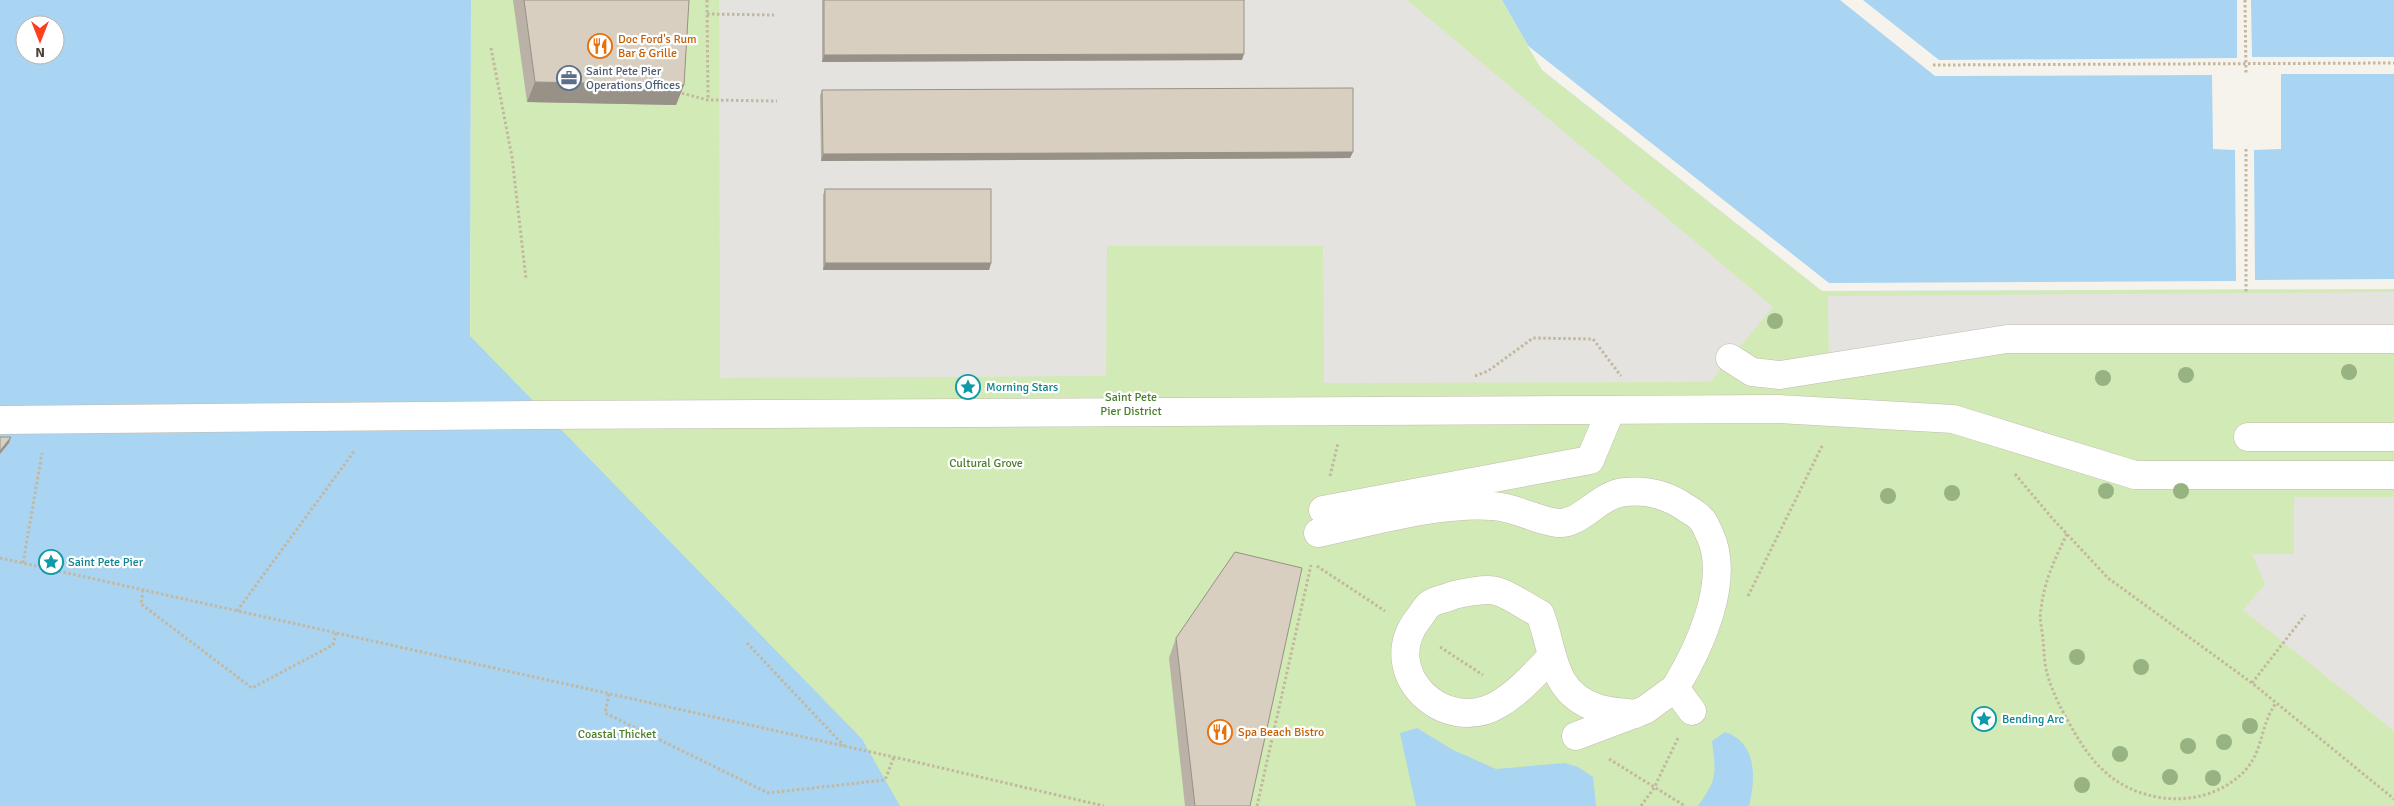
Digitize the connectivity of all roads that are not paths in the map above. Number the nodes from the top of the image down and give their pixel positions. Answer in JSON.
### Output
{"nodes":[{"id":1,"x":2394,"y":339,"type":"edge"},
{"id":2,"x":1730,"y":358,"type":"dead end"},
{"id":3,"x":1611,"y":410,"type":"junction"},
{"id":4,"x":0,"y":420,"type":"edge"},
{"id":5,"x":2248,"y":437,"type":"dead end"},
{"id":6,"x":2394,"y":437,"type":"edge"},
{"id":7,"x":2394,"y":475,"type":"edge"},
{"id":8,"x":1552,"y":656,"type":"junction"},
{"id":9,"x":1675,"y":688,"type":"junction"},
{"id":10,"x":1692,"y":711,"type":"dead end"},
{"id":11,"x":1635,"y":714,"type":"junction"},
{"id":12,"x":1576,"y":736,"type":"dead end"}],
"edges":[{"from":1,"to":2,"type":"street"},
{"from":3,"to":4,"type":"street"},
{"from":3,"to":7,"type":"street"},
{"from":3,"to":9,"type":"street"},
{"from":5,"to":6,"type":"street"},
{"from":8,"to":8,"type":"street"},
{"from":8,"to":11,"type":"street"},
{"from":9,"to":10,"type":"street"},
{"from":9,"to":11,"type":"street"},
{"from":11,"to":12,"type":"street"}]}
